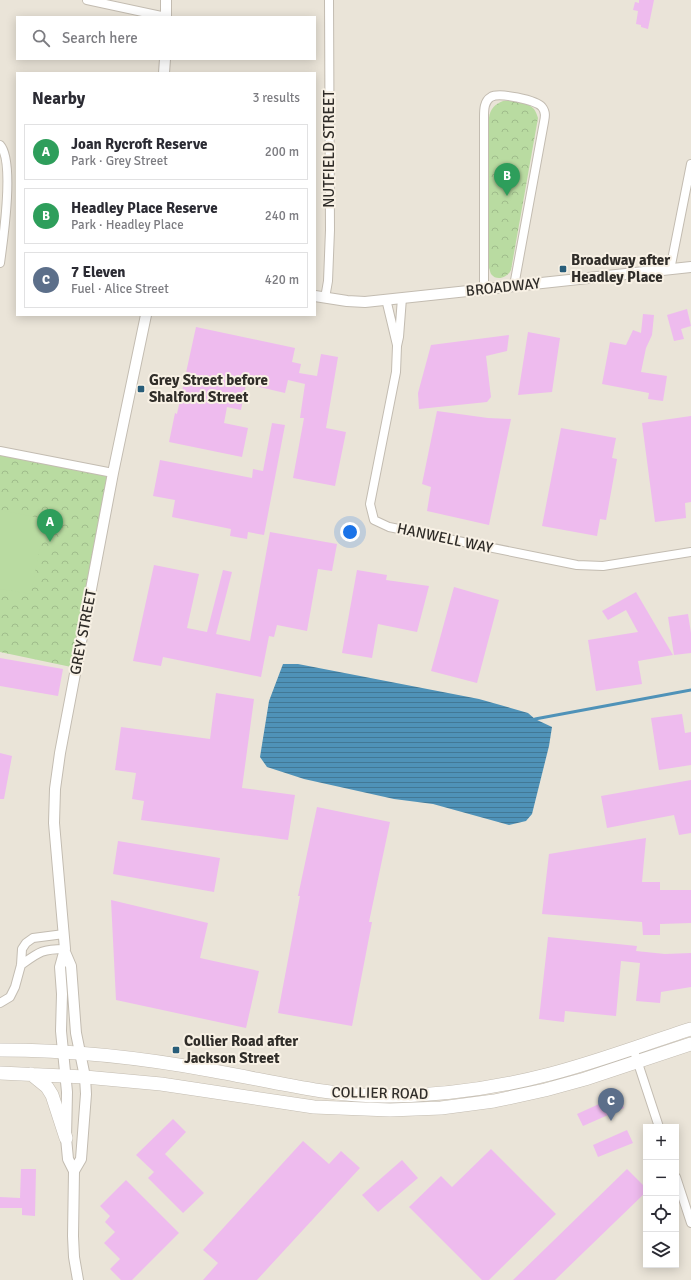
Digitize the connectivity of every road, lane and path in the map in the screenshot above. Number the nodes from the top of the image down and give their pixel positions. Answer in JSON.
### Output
{"nodes":[{"id":1,"x":87,"y":0,"type":"edge"},
{"id":2,"x":166,"y":0,"type":"edge"},
{"id":3,"x":329,"y":0,"type":"edge"},
{"id":4,"x":161,"y":16,"type":"edge"},
{"id":5,"x":166,"y":16,"type":"edge"},
{"id":6,"x":165,"y":60,"type":"edge"},
{"id":7,"x":164,"y":72,"type":"edge"},
{"id":8,"x":0,"y":146,"type":"edge"},
{"id":9,"x":691,"y":164,"type":"edge"},
{"id":10,"x":0,"y":263,"type":"edge"},
{"id":11,"x":691,"y":268,"type":"edge"},
{"id":12,"x":670,"y":270,"type":"junction"},
{"id":13,"x":514,"y":286,"type":"junction"},
{"id":14,"x":484,"y":289,"type":"junction"},
{"id":15,"x":320,"y":297,"type":"edge"},
{"id":16,"x":402,"y":298,"type":"junction"},
{"id":17,"x":386,"y":299,"type":"junction"},
{"id":18,"x":146,"y":316,"type":"edge"},
{"id":19,"x":397,"y":346,"type":"junction"},
{"id":20,"x":0,"y":451,"type":"edge"},
{"id":21,"x":113,"y":473,"type":"junction"},
{"id":22,"x":691,"y":552,"type":"edge"},
{"id":23,"x":64,"y":934,"type":"junction"},
{"id":24,"x":65,"y":950,"type":"junction"},
{"id":25,"x":21,"y":965,"type":"junction"},
{"id":26,"x":0,"y":1003,"type":"edge"},
{"id":27,"x":691,"y":1029,"type":"edge"},
{"id":28,"x":691,"y":1044,"type":"edge"},
{"id":29,"x":633,"y":1048,"type":"junction"},
{"id":30,"x":0,"y":1050,"type":"edge"},
{"id":31,"x":63,"y":1052,"type":"junction"},
{"id":32,"x":80,"y":1053,"type":"junction"},
{"id":33,"x":638,"y":1061,"type":"junction"},
{"id":34,"x":0,"y":1074,"type":"edge"},
{"id":35,"x":31,"y":1074,"type":"junction"},
{"id":36,"x":66,"y":1076,"type":"junction"},
{"id":37,"x":85,"y":1077,"type":"junction"},
{"id":38,"x":658,"y":1124,"type":"edge"},
{"id":39,"x":66,"y":1138,"type":"junction"},
{"id":40,"x":74,"y":1171,"type":"junction"},
{"id":41,"x":679,"y":1186,"type":"edge"},
{"id":42,"x":691,"y":1223,"type":"edge"},
{"id":43,"x":78,"y":1280,"type":"edge"}],
"edges":[{"from":1,"to":4,"type":"street"},
{"from":2,"to":5,"type":"street"},
{"from":3,"to":15,"type":"street","name":"NUTFIELD STREET"},
{"from":6,"to":7,"type":"street"},
{"from":8,"to":10,"type":"street"},
{"from":9,"to":12,"type":"street"},
{"from":11,"to":12,"type":"street","name":"BROADWAY"},
{"from":12,"to":13,"type":"street","name":"BROADWAY"},
{"from":13,"to":14,"type":"street","name":"BROADWAY"},
{"from":13,"to":14,"type":"street"},
{"from":14,"to":16,"type":"street","name":"BROADWAY"},
{"from":15,"to":17,"type":"street","name":"BROADWAY"},
{"from":16,"to":17,"type":"street","name":"BROADWAY"},
{"from":16,"to":19,"type":"street","name":"HANWELL WAY"},
{"from":17,"to":19,"type":"street","name":"HANWELL WAY"},
{"from":18,"to":21,"type":"street","name":"GREY STREET"},
{"from":19,"to":22,"type":"street","name":"HANWELL WAY"},
{"from":20,"to":21,"type":"street"},
{"from":21,"to":23,"type":"street","name":"GREY STREET"},
{"from":23,"to":24,"type":"street","name":"GREY STREET"},
{"from":23,"to":25,"type":"street"},
{"from":24,"to":25,"type":"street"},
{"from":24,"to":31,"type":"street","name":"GREY STREET"},
{"from":24,"to":32,"type":"street","name":"GREY STREET"},
{"from":25,"to":26,"type":"street"},
{"from":27,"to":29,"type":"main road","name":"COLLIER ROAD"},
{"from":28,"to":33,"type":"main road","name":"COLLIER ROAD"},
{"from":29,"to":32,"type":"main road","name":"COLLIER ROAD"},
{"from":29,"to":33,"type":"street"},
{"from":30,"to":31,"type":"main road","name":"COLLIER ROAD"},
{"from":31,"to":32,"type":"main road","name":"COLLIER ROAD"},
{"from":31,"to":36,"type":"street","name":"GREY STREET"},
{"from":32,"to":37,"type":"street","name":"GREY STREET"},
{"from":33,"to":37,"type":"main road","name":"COLLIER ROAD"},
{"from":33,"to":38,"type":"street"},
{"from":34,"to":35,"type":"main road","name":"COLLIER ROAD"},
{"from":35,"to":36,"type":"main road","name":"COLLIER ROAD"},
{"from":35,"to":39,"type":"main road"},
{"from":36,"to":37,"type":"main road","name":"COLLIER ROAD"},
{"from":36,"to":39,"type":"street","name":"GREY STREET"},
{"from":37,"to":40,"type":"street","name":"GREY STREET"},
{"from":39,"to":40,"type":"street","name":"GREY STREET"},
{"from":40,"to":43,"type":"street"},
{"from":41,"to":42,"type":"street"}]}
